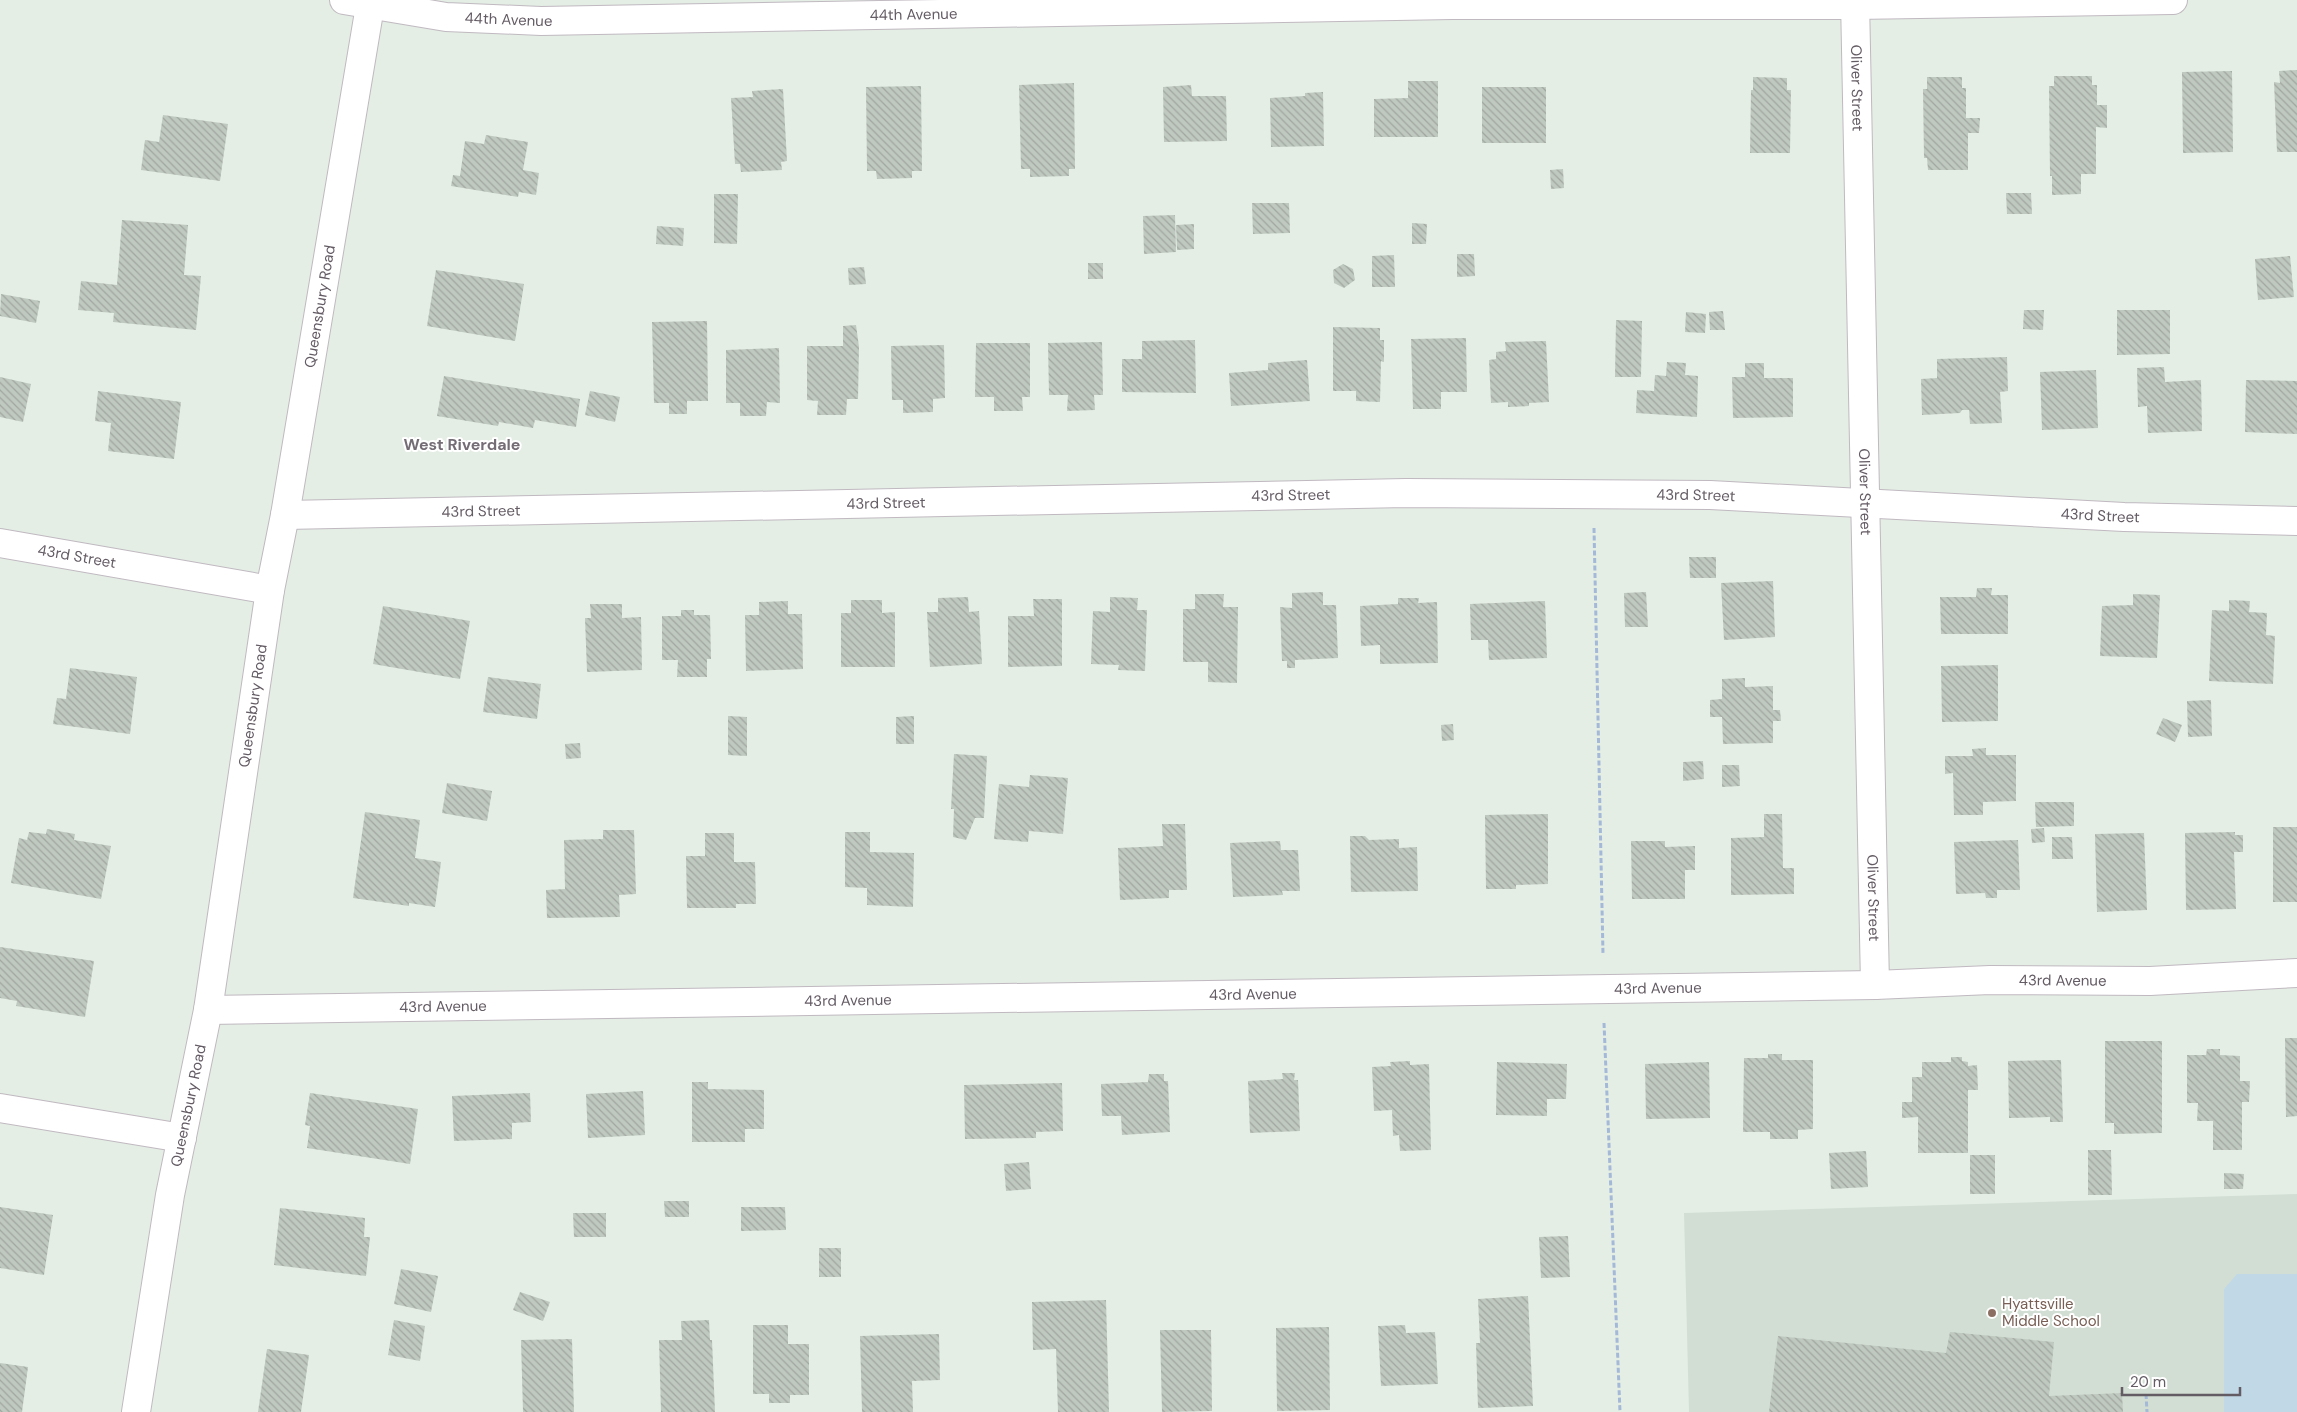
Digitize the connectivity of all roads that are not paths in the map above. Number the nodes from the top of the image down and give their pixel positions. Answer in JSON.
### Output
{"nodes":[{"id":1,"x":344,"y":0,"type":"edge"},
{"id":2,"x":2173,"y":0,"type":"edge"},
{"id":3,"x":371,"y":2,"type":"edge"},
{"id":4,"x":1855,"y":2,"type":"edge"},
{"id":5,"x":1865,"y":503,"type":"junction"},
{"id":6,"x":285,"y":515,"type":"junction"},
{"id":7,"x":2297,"y":521,"type":"edge"},
{"id":8,"x":0,"y":543,"type":"edge"},
{"id":9,"x":270,"y":590,"type":"junction"},
{"id":10,"x":2297,"y":973,"type":"edge"},
{"id":11,"x":1875,"y":985,"type":"junction"},
{"id":12,"x":208,"y":1010,"type":"junction"},
{"id":13,"x":0,"y":1108,"type":"edge"},
{"id":14,"x":182,"y":1138,"type":"junction"},
{"id":15,"x":136,"y":1412,"type":"edge"}],
"edges":[{"from":1,"to":3,"type":"street","name":"44th Avenue"},
{"from":2,"to":4,"type":"street","name":"44th Avenue"},
{"from":3,"to":4,"type":"street","name":"44th Avenue"},
{"from":3,"to":6,"type":"street","name":"Queensbury Road"},
{"from":4,"to":5,"type":"street","name":"Oliver Street"},
{"from":5,"to":6,"type":"street","name":"43rd Street"},
{"from":5,"to":7,"type":"street","name":"43rd Street"},
{"from":5,"to":11,"type":"street","name":"Oliver Street"},
{"from":6,"to":9,"type":"street","name":"Queensbury Road"},
{"from":8,"to":9,"type":"street","name":"43rd Street"},
{"from":9,"to":12,"type":"street","name":"Queensbury Road"},
{"from":10,"to":11,"type":"street","name":"43rd Avenue"},
{"from":11,"to":12,"type":"street","name":"43rd Avenue"},
{"from":12,"to":14,"type":"street","name":"Queensbury Road"},
{"from":13,"to":14,"type":"street"},
{"from":14,"to":15,"type":"street","name":"Queensbury Road"}]}
